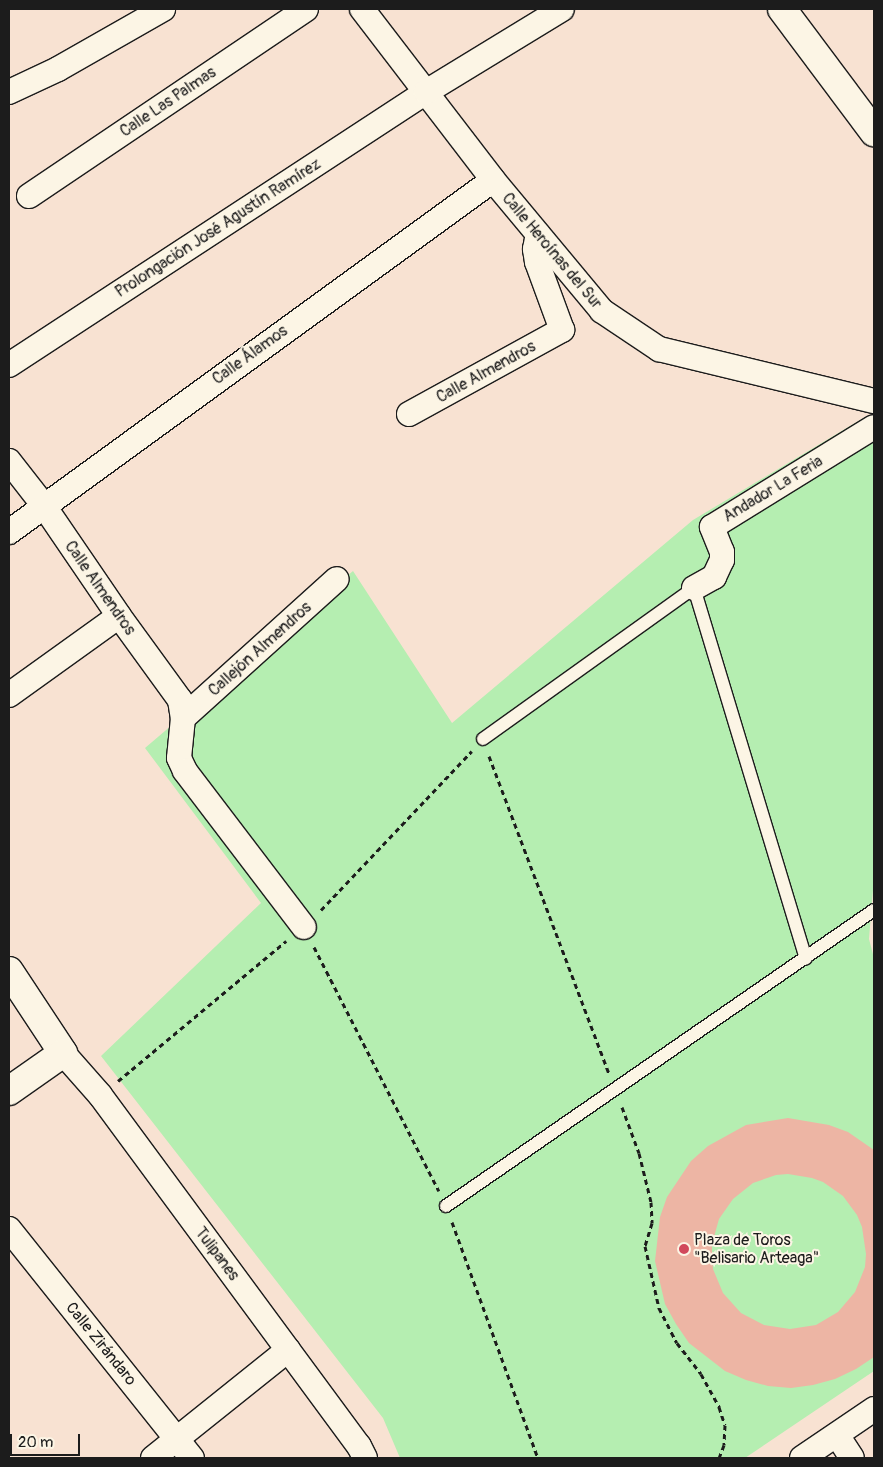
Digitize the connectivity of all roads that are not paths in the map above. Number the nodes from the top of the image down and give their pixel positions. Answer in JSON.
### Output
{"nodes":[{"id":1,"x":163,"y":9,"type":"edge"},
{"id":2,"x":306,"y":9,"type":"edge"},
{"id":3,"x":362,"y":9,"type":"edge"},
{"id":4,"x":562,"y":9,"type":"edge"},
{"id":5,"x":782,"y":9,"type":"edge"},
{"id":6,"x":9,"y":92,"type":"edge"},
{"id":7,"x":426,"y":92,"type":"junction"},
{"id":8,"x":874,"y":132,"type":"edge"},
{"id":9,"x":493,"y":180,"type":"junction"},
{"id":10,"x":29,"y":196,"type":"dead end"},
{"id":11,"x":538,"y":234,"type":"junction"},
{"id":12,"x":9,"y":364,"type":"edge"},
{"id":13,"x":874,"y":401,"type":"edge"},
{"id":14,"x":409,"y":414,"type":"dead end"},
{"id":15,"x":874,"y":427,"type":"edge"},
{"id":16,"x":9,"y":461,"type":"edge"},
{"id":17,"x":44,"y":506,"type":"junction"},
{"id":18,"x":9,"y":532,"type":"edge"},
{"id":19,"x":337,"y":579,"type":"dead end"},
{"id":20,"x":694,"y":588,"type":"junction"},
{"id":21,"x":119,"y":616,"type":"junction"},
{"id":22,"x":9,"y":695,"type":"edge"},
{"id":23,"x":183,"y":718,"type":"junction"},
{"id":24,"x":483,"y":740,"type":"road end"},
{"id":25,"x":874,"y":910,"type":"edge"},
{"id":26,"x":304,"y":927,"type":"road end"},
{"id":27,"x":806,"y":958,"type":"junction"},
{"id":28,"x":9,"y":971,"type":"edge"},
{"id":29,"x":64,"y":1053,"type":"junction"},
{"id":30,"x":9,"y":1091,"type":"edge"},
{"id":31,"x":446,"y":1206,"type":"road end"},
{"id":32,"x":9,"y":1229,"type":"edge"},
{"id":33,"x":288,"y":1350,"type":"junction"},
{"id":34,"x":874,"y":1409,"type":"edge"},
{"id":35,"x":837,"y":1435,"type":"junction"},
{"id":36,"x":177,"y":1439,"type":"junction"},
{"id":37,"x":153,"y":1458,"type":"edge"},
{"id":38,"x":192,"y":1458,"type":"edge"},
{"id":39,"x":365,"y":1458,"type":"edge"},
{"id":40,"x":802,"y":1458,"type":"edge"},
{"id":41,"x":852,"y":1458,"type":"edge"}],
"edges":[{"from":1,"to":6,"type":"street"},
{"from":2,"to":10,"type":"street","name":"Calle Las Palmas"},
{"from":3,"to":7,"type":"street","name":"Calle Heroínas del Sur"},
{"from":4,"to":7,"type":"street","name":"Prolongación José Agustín Ramírez"},
{"from":5,"to":8,"type":"street"},
{"from":7,"to":9,"type":"street","name":"Calle Heroínas del Sur"},
{"from":7,"to":12,"type":"street","name":"Prolongación José Agustín Ramírez"},
{"from":9,"to":11,"type":"street","name":"Calle Heroínas del Sur"},
{"from":9,"to":17,"type":"street","name":"Calle Álamos"},
{"from":11,"to":13,"type":"street","name":"Calle Heroínas del Sur"},
{"from":11,"to":14,"type":"street","name":"Calle Almendros"},
{"from":15,"to":20,"type":"street","name":"Andador La Feria"},
{"from":16,"to":17,"type":"street","name":"Calle Almendros"},
{"from":17,"to":18,"type":"street","name":"Calle Álamos"},
{"from":17,"to":21,"type":"street","name":"Calle Almendros"},
{"from":19,"to":23,"type":"street","name":"Callejón Almendros"},
{"from":20,"to":24,"type":"lane"},
{"from":20,"to":27,"type":"lane"},
{"from":21,"to":22,"type":"street"},
{"from":21,"to":23,"type":"street","name":"Calle Almendros"},
{"from":23,"to":26,"type":"street"},
{"from":25,"to":27,"type":"lane"},
{"from":27,"to":31,"type":"lane"},
{"from":28,"to":29,"type":"street"},
{"from":29,"to":30,"type":"street"},
{"from":29,"to":33,"type":"street","name":"Tulipanes"},
{"from":32,"to":36,"type":"street","name":"Calle Zirándaro"},
{"from":33,"to":36,"type":"street"},
{"from":33,"to":39,"type":"street","name":"Tulipanes"},
{"from":34,"to":35,"type":"street"},
{"from":35,"to":40,"type":"street"},
{"from":35,"to":41,"type":"street"},
{"from":36,"to":37,"type":"street"},
{"from":36,"to":38,"type":"street","name":"Calle Zirándaro"}]}
